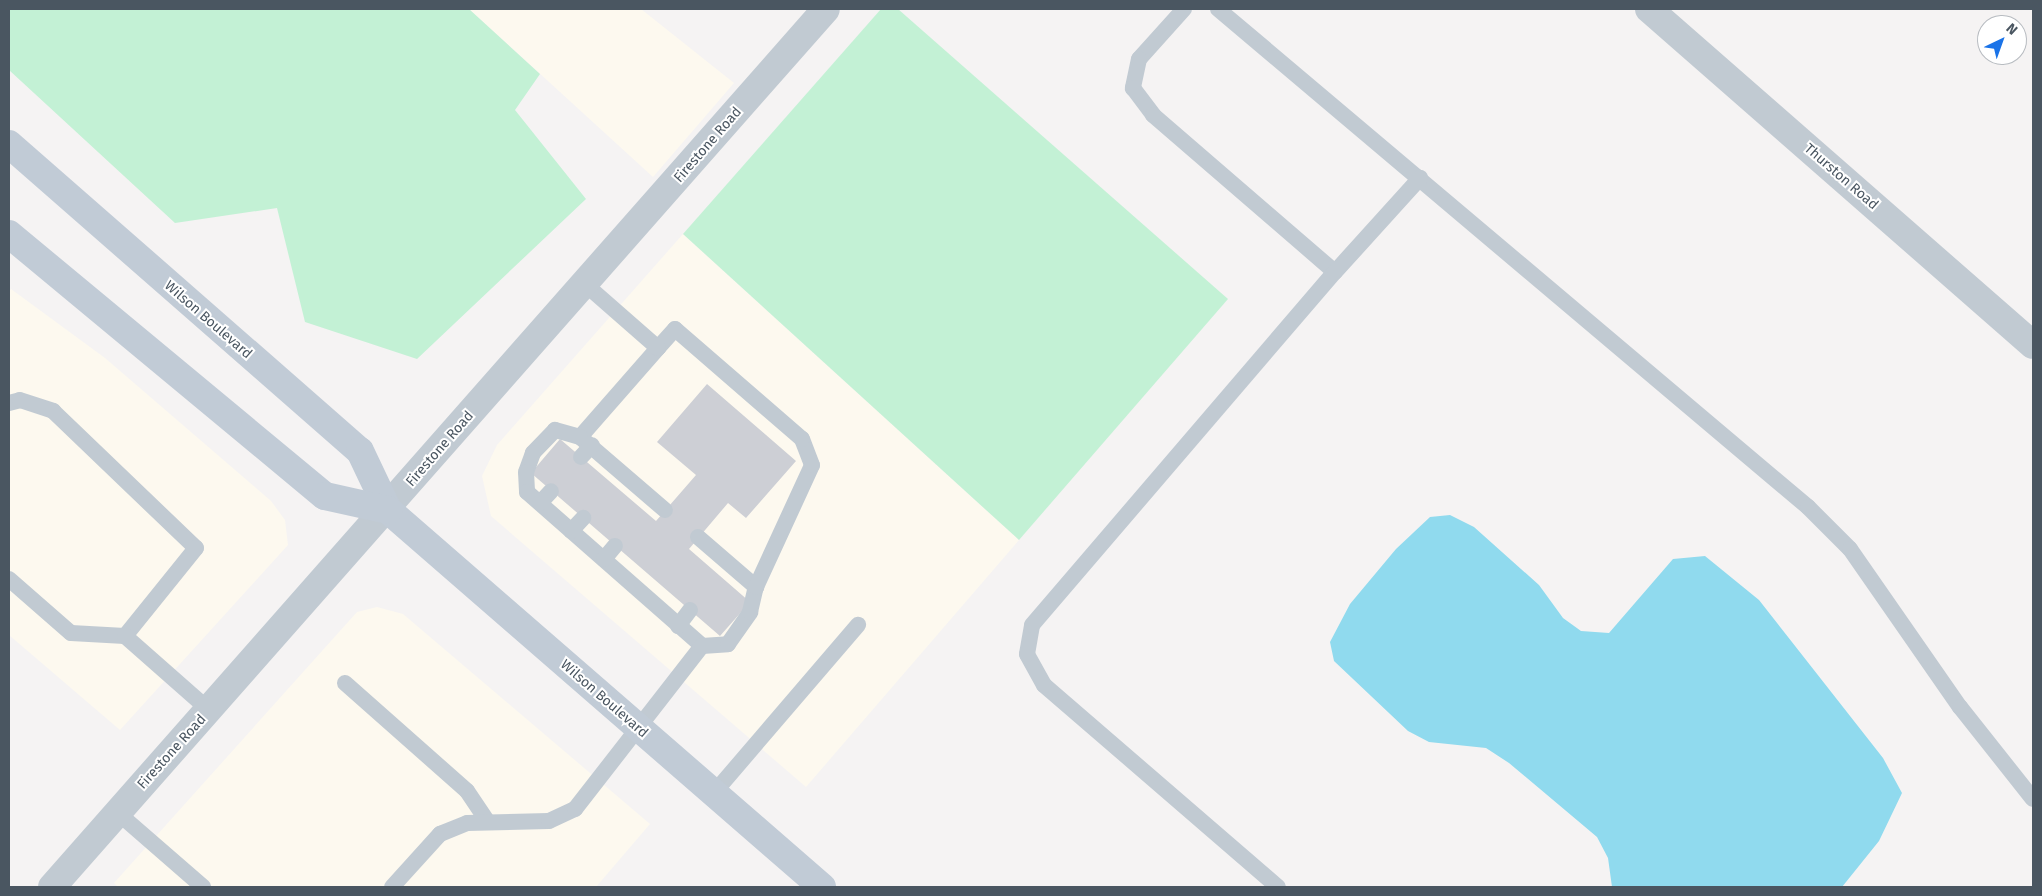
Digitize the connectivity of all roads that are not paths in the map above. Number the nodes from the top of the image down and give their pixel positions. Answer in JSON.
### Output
{"nodes":[{"id":1,"x":826,"y":9,"type":"edge"},
{"id":2,"x":1184,"y":9,"type":"edge"},
{"id":3,"x":1218,"y":9,"type":"edge"},
{"id":4,"x":1650,"y":9,"type":"edge"},
{"id":5,"x":9,"y":144,"type":"edge"},
{"id":6,"x":1420,"y":178,"type":"junction"},
{"id":7,"x":9,"y":234,"type":"edge"},
{"id":8,"x":1335,"y":272,"type":"junction"},
{"id":9,"x":586,"y":285,"type":"junction"},
{"id":10,"x":2033,"y":345,"type":"edge"},
{"id":11,"x":658,"y":348,"type":"junction"},
{"id":12,"x":9,"y":403,"type":"edge"},
{"id":13,"x":584,"y":446,"type":"junction"},
{"id":14,"x":551,"y":491,"type":"dead end"},
{"id":15,"x":540,"y":503,"type":"junction"},
{"id":16,"x":655,"y":507,"type":"dead end"},
{"id":17,"x":388,"y":510,"type":"junction"},
{"id":18,"x":583,"y":518,"type":"dead end"},
{"id":19,"x":571,"y":531,"type":"junction"},
{"id":20,"x":698,"y":537,"type":"dead end"},
{"id":21,"x":616,"y":546,"type":"dead end"},
{"id":22,"x":604,"y":559,"type":"junction"},
{"id":23,"x":9,"y":579,"type":"edge"},
{"id":24,"x":756,"y":587,"type":"junction"},
{"id":25,"x":690,"y":610,"type":"dead end"},
{"id":26,"x":858,"y":624,"type":"dead end"},
{"id":27,"x":678,"y":626,"type":"junction"},
{"id":28,"x":125,"y":636,"type":"junction"},
{"id":29,"x":702,"y":646,"type":"junction"},
{"id":30,"x":345,"y":683,"type":"dead end"},
{"id":31,"x":209,"y":710,"type":"junction"},
{"id":32,"x":638,"y":729,"type":"junction"},
{"id":33,"x":713,"y":794,"type":"junction"},
{"id":34,"x":2033,"y":799,"type":"edge"},
{"id":35,"x":118,"y":813,"type":"junction"},
{"id":36,"x":488,"y":822,"type":"junction"},
{"id":37,"x":53,"y":887,"type":"edge"},
{"id":38,"x":203,"y":887,"type":"edge"},
{"id":39,"x":392,"y":887,"type":"edge"},
{"id":40,"x":822,"y":887,"type":"edge"},
{"id":41,"x":1278,"y":887,"type":"edge"}],
"edges":[{"from":1,"to":9,"type":"street","name":"Firestone Road"},
{"from":2,"to":8,"type":"lane"},
{"from":3,"to":6,"type":"lane"},
{"from":4,"to":10,"type":"street","name":"Thurston Road"},
{"from":5,"to":17,"type":"main road","name":"Wilson Boulevard"},
{"from":6,"to":8,"type":"lane"},
{"from":6,"to":34,"type":"lane"},
{"from":7,"to":17,"type":"main road","name":"Wilson Boulevard"},
{"from":8,"to":41,"type":"lane"},
{"from":9,"to":11,"type":"lane"},
{"from":9,"to":17,"type":"street","name":"Firestone Road"},
{"from":11,"to":13,"type":"lane"},
{"from":11,"to":24,"type":"lane"},
{"from":12,"to":28,"type":"lane"},
{"from":13,"to":15,"type":"lane"},
{"from":13,"to":16,"type":"lane"},
{"from":14,"to":15,"type":"lane"},
{"from":15,"to":19,"type":"lane"},
{"from":17,"to":31,"type":"street","name":"Firestone Road"},
{"from":17,"to":32,"type":"main road","name":"Wilson Boulevard"},
{"from":18,"to":19,"type":"lane"},
{"from":19,"to":22,"type":"lane"},
{"from":20,"to":24,"type":"lane"},
{"from":21,"to":22,"type":"lane"},
{"from":22,"to":27,"type":"lane"},
{"from":23,"to":28,"type":"lane"},
{"from":24,"to":29,"type":"lane"},
{"from":25,"to":27,"type":"lane"},
{"from":26,"to":33,"type":"lane"},
{"from":27,"to":29,"type":"lane"},
{"from":28,"to":31,"type":"lane"},
{"from":29,"to":32,"type":"lane"},
{"from":30,"to":36,"type":"lane"},
{"from":31,"to":35,"type":"street","name":"Firestone Road"},
{"from":32,"to":33,"type":"main road","name":"Wilson Boulevard"},
{"from":32,"to":36,"type":"lane"},
{"from":33,"to":40,"type":"main road","name":"Wilson Boulevard"},
{"from":35,"to":37,"type":"street","name":"Firestone Road"},
{"from":35,"to":38,"type":"lane"},
{"from":36,"to":39,"type":"lane"}]}
